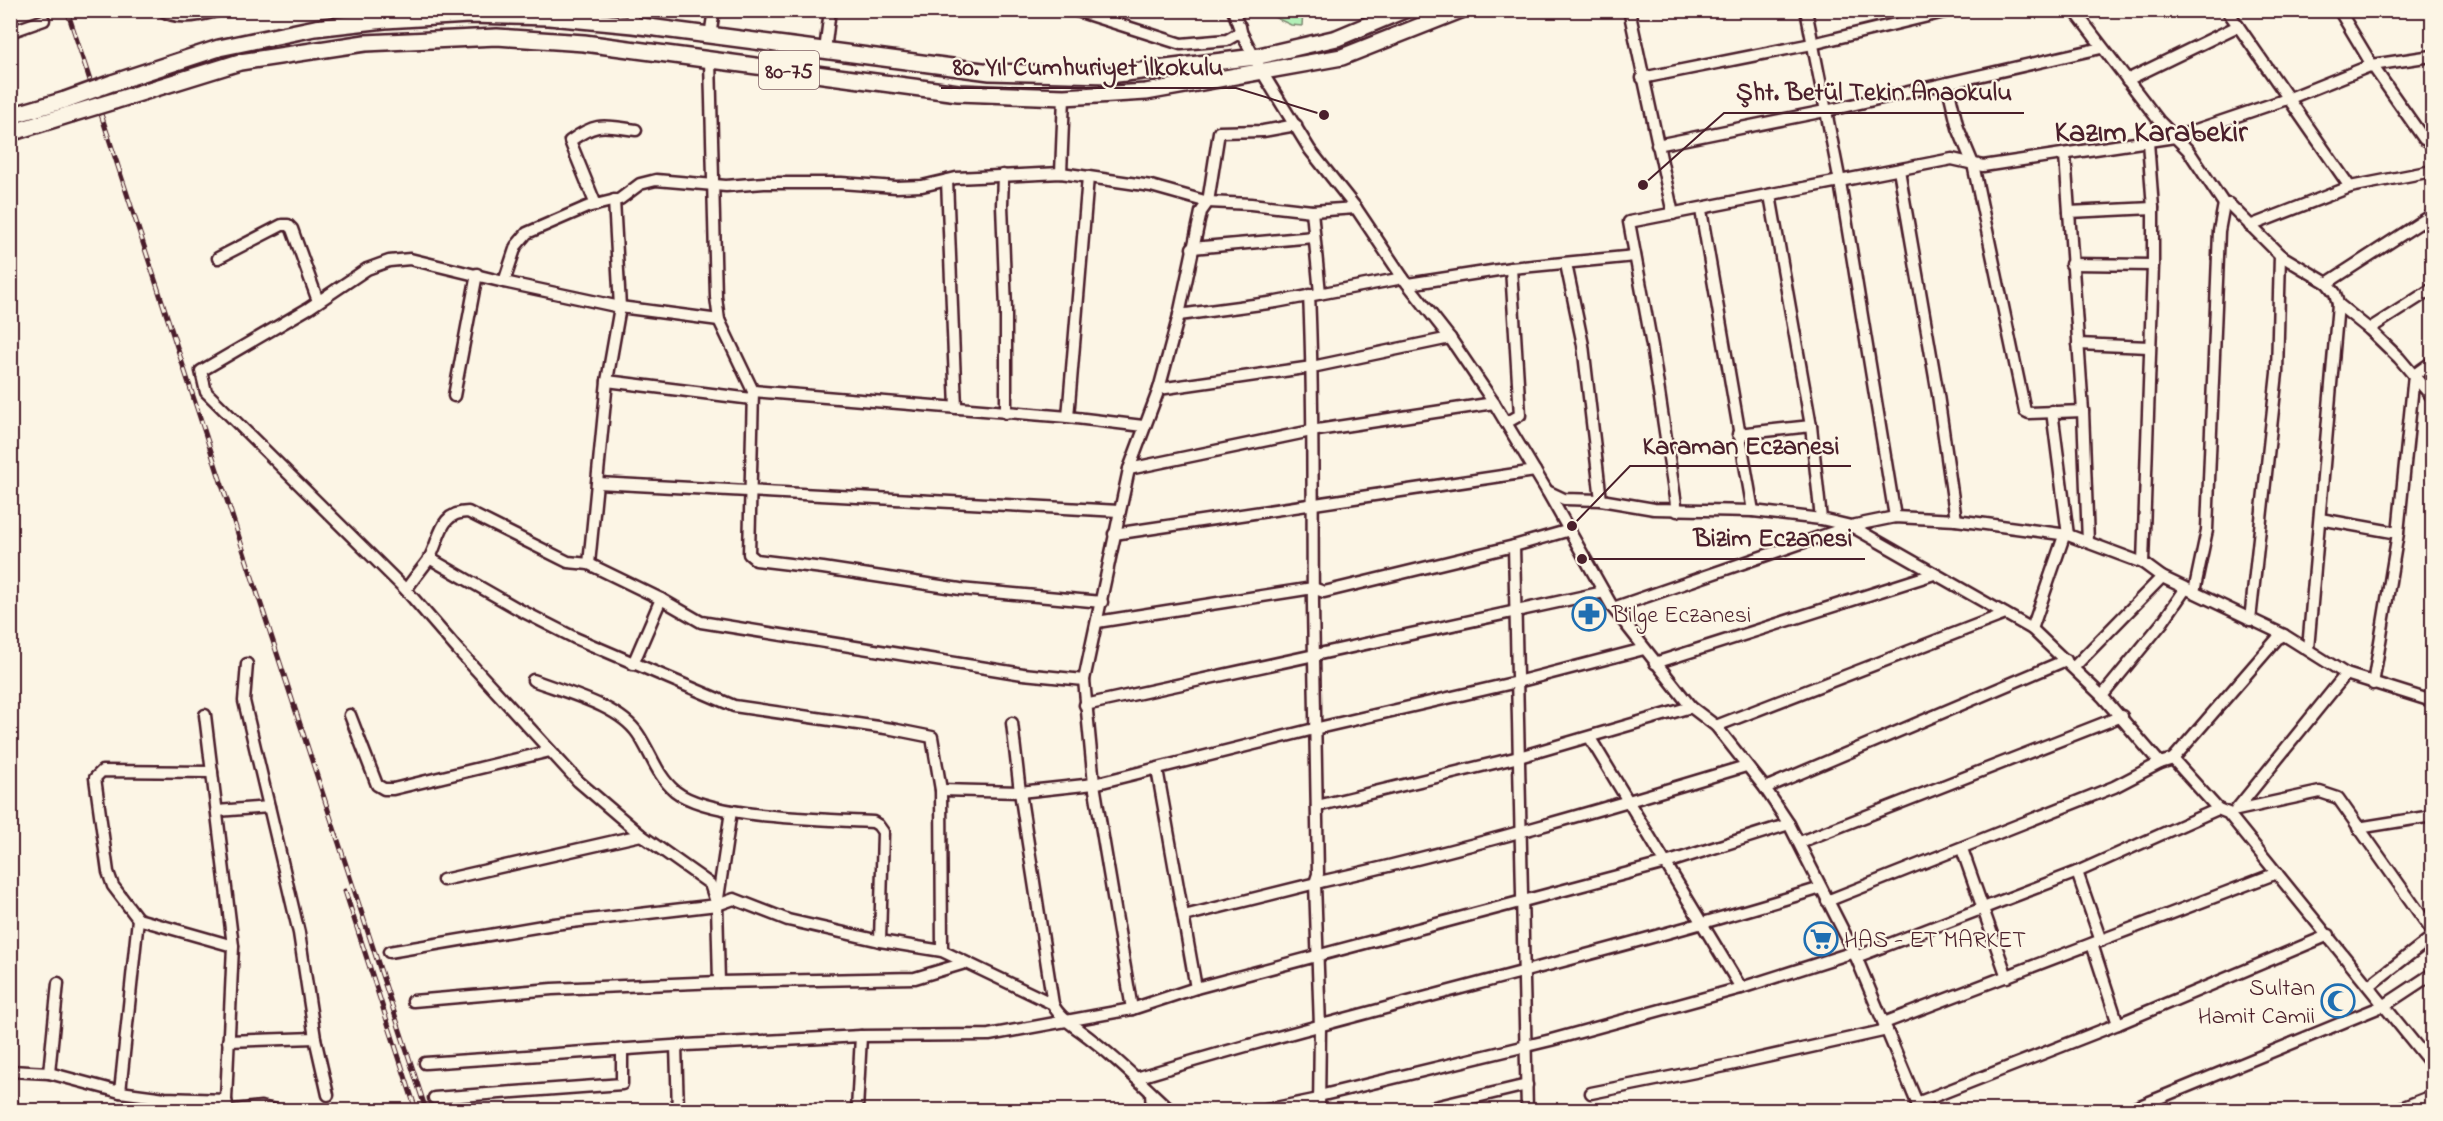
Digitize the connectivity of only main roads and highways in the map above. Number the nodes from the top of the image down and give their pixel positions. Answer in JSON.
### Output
{"nodes":[{"id":1,"x":1404,"y":10,"type":"edge"},
{"id":2,"x":1461,"y":10,"type":"edge"},
{"id":3,"x":490,"y":13,"type":"edge"},
{"id":4,"x":632,"y":18,"type":"edge"},
{"id":5,"x":10,"y":116,"type":"edge"},
{"id":6,"x":10,"y":133,"type":"edge"}],
"edges":[{"from":1,"to":4,"type":"highway","number":"80-75"},
{"from":2,"to":6,"type":"highway","number":"80-75","bridge":true},
{"from":3,"to":4,"type":"highway","number":"80-75"},
{"from":3,"to":5,"type":"highway","number":"80-75","bridge":true}]}
